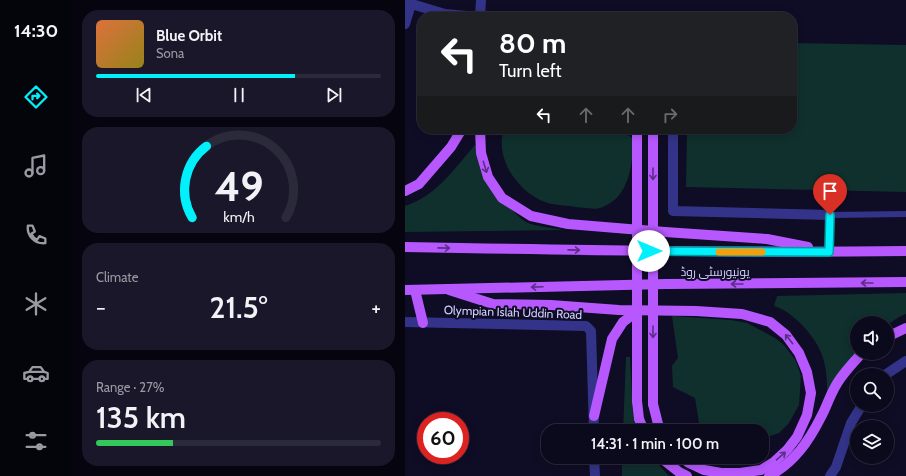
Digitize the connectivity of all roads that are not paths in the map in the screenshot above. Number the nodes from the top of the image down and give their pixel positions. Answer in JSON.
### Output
{"nodes":[{"id":1,"x":481,"y":0,"type":"edge"},
{"id":2,"x":413,"y":3,"type":"edge"},
{"id":3,"x":439,"y":12,"type":"edge"},
{"id":4,"x":480,"y":12,"type":"edge"},
{"id":5,"x":405,"y":24,"type":"edge"},
{"id":6,"x":458,"y":134,"type":"edge"},
{"id":7,"x":480,"y":134,"type":"edge"},
{"id":8,"x":637,"y":134,"type":"edge"},
{"id":9,"x":652,"y":134,"type":"edge"},
{"id":10,"x":673,"y":134,"type":"edge"},
{"id":11,"x":405,"y":191,"type":"edge"},
{"id":12,"x":906,"y":214,"type":"edge"},
{"id":13,"x":830,"y":215,"type":"junction"},
{"id":14,"x":405,"y":247,"type":"edge"},
{"id":15,"x":906,"y":251,"type":"edge"},
{"id":16,"x":829,"y":252,"type":"junction"},
{"id":17,"x":906,"y":282,"type":"edge"},
{"id":18,"x":405,"y":290,"type":"edge"},
{"id":19,"x":415,"y":290,"type":"junction"},
{"id":20,"x":449,"y":290,"type":"junction"},
{"id":21,"x":639,"y":310,"type":"junction"},
{"id":22,"x":405,"y":322,"type":"edge"},
{"id":23,"x":423,"y":323,"type":"junction"},
{"id":24,"x":906,"y":328,"type":"edge"},
{"id":25,"x":894,"y":334,"type":"edge"},
{"id":26,"x":856,"y":360,"type":"edge"},
{"id":27,"x":906,"y":361,"type":"edge"},
{"id":28,"x":894,"y":369,"type":"edge"},
{"id":29,"x":858,"y":412,"type":"edge"},
{"id":30,"x":594,"y":416,"type":"junction"},
{"id":31,"x":594,"y":424,"type":"edge"},
{"id":32,"x":641,"y":424,"type":"edge"},
{"id":33,"x":658,"y":424,"type":"edge"},
{"id":34,"x":594,"y":464,"type":"edge"},
{"id":35,"x":669,"y":464,"type":"edge"},
{"id":36,"x":689,"y":464,"type":"edge"},
{"id":37,"x":595,"y":476,"type":"edge"},
{"id":38,"x":687,"y":476,"type":"edge"},
{"id":39,"x":769,"y":476,"type":"edge"},
{"id":40,"x":829,"y":476,"type":"edge"}],
"edges":[{"from":1,"to":4,"type":"street"},
{"from":2,"to":3,"type":"street"},
{"from":2,"to":5,"type":"street"},
{"from":6,"to":11,"type":"main road"},
{"from":7,"to":16,"type":"main road","one_way":true},
{"from":8,"to":32,"type":"main road","bridge":true},
{"from":9,"to":33,"type":"main road","one_way":true,"bridge":true},
{"from":10,"to":13,"type":"street"},
{"from":12,"to":13,"type":"lane"},
{"from":13,"to":16,"type":"lane"},
{"from":14,"to":16,"type":"main road","name":"یونیورسٹی روڈ","one_way":true},
{"from":15,"to":16,"type":"main road","name":"یونیورسٹی روڈ"},
{"from":17,"to":20,"type":"main road","name":"یونیورسٹی روڈ","one_way":true},
{"from":18,"to":19,"type":"main road","name":"یونیورسٹی روڈ"},
{"from":19,"to":20,"type":"main road","name":"یونیورسٹی روڈ"},
{"from":19,"to":23,"type":"main road"},
{"from":20,"to":21,"type":"main road"},
{"from":21,"to":30,"type":"main road"},
{"from":36,"to":21,"type":"main road","one_way":true},
{"from":22,"to":23,"type":"street","name":"Olympian Islah Uddin Road"},
{"from":23,"to":30,"type":"street","name":"Olympian Islah Uddin Road"},
{"from":24,"to":25,"type":"main road"},
{"from":26,"to":39,"type":"main road"},
{"from":27,"to":28,"type":"street"},
{"from":29,"to":40,"type":"street"},
{"from":30,"to":31,"type":"street","name":"Olympian Islah Uddin Road"},
{"from":34,"to":37,"type":"street"},
{"from":35,"to":38,"type":"main road"}]}
